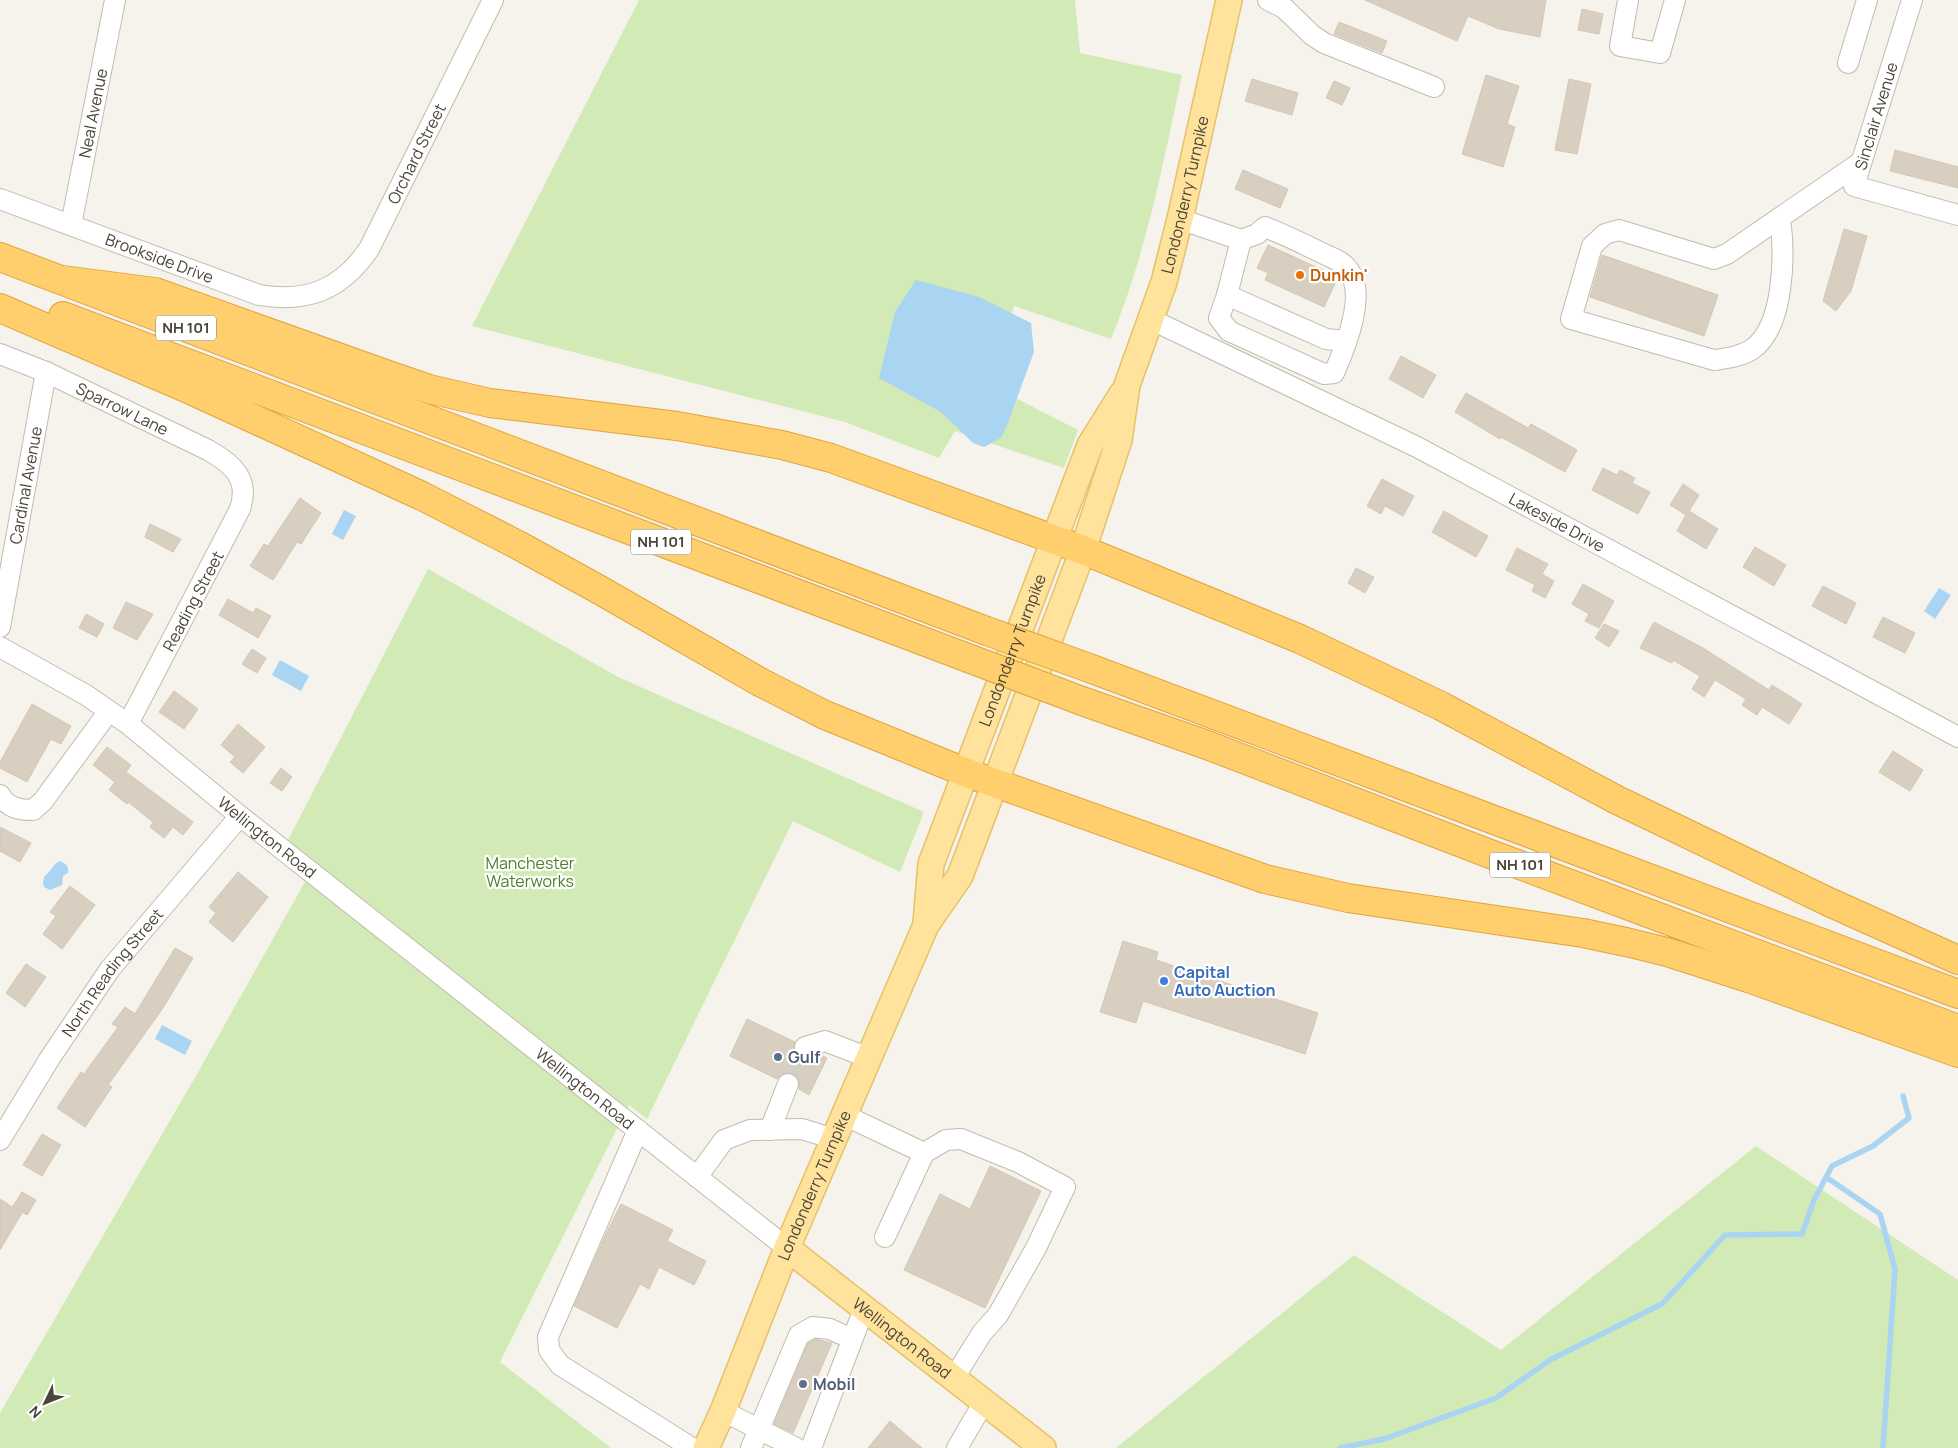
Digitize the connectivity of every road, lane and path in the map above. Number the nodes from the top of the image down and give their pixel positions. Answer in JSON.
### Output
{"nodes":[{"id":1,"x":115,"y":0,"type":"edge"},
{"id":2,"x":493,"y":0,"type":"edge"},
{"id":3,"x":1229,"y":0,"type":"edge"},
{"id":4,"x":1268,"y":0,"type":"edge"},
{"id":5,"x":1628,"y":0,"type":"edge"},
{"id":6,"x":1675,"y":0,"type":"edge"},
{"id":7,"x":1867,"y":0,"type":"edge"},
{"id":8,"x":1912,"y":0,"type":"edge"},
{"id":9,"x":1848,"y":63,"type":"dead end"},
{"id":10,"x":1434,"y":87,"type":"dead end"},
{"id":11,"x":1861,"y":162,"type":"junction"},
{"id":12,"x":0,"y":199,"type":"edge"},
{"id":13,"x":1958,"y":215,"type":"edge"},
{"id":14,"x":1780,"y":218,"type":"junction"},
{"id":15,"x":1180,"y":219,"type":"junction"},
{"id":16,"x":71,"y":226,"type":"junction"},
{"id":17,"x":1254,"y":234,"type":"junction"},
{"id":18,"x":0,"y":257,"type":"edge"},
{"id":19,"x":62,"y":280,"type":"junction"},
{"id":20,"x":322,"y":291,"type":"joint"},
{"id":21,"x":0,"y":292,"type":"edge"},
{"id":22,"x":1227,"y":296,"type":"junction"},
{"id":23,"x":0,"y":308,"type":"edge"},
{"id":24,"x":1150,"y":319,"type":"junction"},
{"id":25,"x":1342,"y":341,"type":"junction"},
{"id":26,"x":0,"y":354,"type":"edge"},
{"id":27,"x":46,"y":372,"type":"junction"},
{"id":28,"x":1127,"y":385,"type":"junction"},
{"id":29,"x":238,"y":474,"type":"joint"},
{"id":30,"x":1053,"y":540,"type":"junction"},
{"id":31,"x":1083,"y":550,"type":"junction"},
{"id":32,"x":0,"y":627,"type":"edge"},
{"id":33,"x":0,"y":646,"type":"edge"},
{"id":34,"x":109,"y":711,"type":"junction"},
{"id":35,"x":128,"y":724,"type":"junction"},
{"id":36,"x":1958,"y":737,"type":"edge"},
{"id":37,"x":966,"y":773,"type":"junction"},
{"id":38,"x":995,"y":782,"type":"junction"},
{"id":39,"x":0,"y":795,"type":"edge"},
{"id":40,"x":240,"y":816,"type":"junction"},
{"id":41,"x":926,"y":926,"type":"junction"},
{"id":42,"x":1958,"y":960,"type":"edge"},
{"id":43,"x":1958,"y":994,"type":"edge"},
{"id":44,"x":1958,"y":1029,"type":"edge"},
{"id":45,"x":805,"y":1047,"type":"dead end"},
{"id":46,"x":1958,"y":1053,"type":"edge"},
{"id":47,"x":869,"y":1058,"type":"junction"},
{"id":48,"x":788,"y":1084,"type":"tunnel mouth"},
{"id":49,"x":844,"y":1116,"type":"junction"},
{"id":50,"x":638,"y":1130,"type":"junction"},
{"id":51,"x":770,"y":1130,"type":"junction"},
{"id":52,"x":834,"y":1139,"type":"junction"},
{"id":53,"x":0,"y":1140,"type":"edge"},
{"id":54,"x":924,"y":1153,"type":"junction"},
{"id":55,"x":697,"y":1177,"type":"junction"},
{"id":56,"x":885,"y":1237,"type":"dead end"},
{"id":57,"x":787,"y":1248,"type":"junction"},
{"id":58,"x":864,"y":1309,"type":"junction"},
{"id":59,"x":852,"y":1339,"type":"junction"},
{"id":60,"x":954,"y":1378,"type":"junction"},
{"id":61,"x":984,"y":1402,"type":"junction"},
{"id":62,"x":723,"y":1411,"type":"junction"},
{"id":63,"x":755,"y":1439,"type":"edge"},
{"id":64,"x":692,"y":1448,"type":"edge"},
{"id":65,"x":706,"y":1448,"type":"edge"},
{"id":66,"x":796,"y":1448,"type":"edge"},
{"id":67,"x":811,"y":1448,"type":"edge"},
{"id":68,"x":958,"y":1448,"type":"edge"},
{"id":69,"x":1043,"y":1448,"type":"edge"}],
"edges":[{"from":1,"to":16,"type":"street","name":"Neal Avenue"},
{"from":2,"to":20,"type":"street","name":"Orchard Street"},
{"from":3,"to":15,"type":"main road","name":"Londonderry Turnpike"},
{"from":4,"to":10,"type":"street"},
{"from":5,"to":6,"type":"street"},
{"from":7,"to":9,"type":"street"},
{"from":8,"to":11,"type":"street","name":"Sinclair Avenue"},
{"from":11,"to":13,"type":"street","name":"Sinclair Avenue"},
{"from":11,"to":14,"type":"street"},
{"from":12,"to":16,"type":"street","name":"Brookside Drive"},
{"from":14,"to":14,"type":"street"},
{"from":15,"to":17,"type":"street"},
{"from":15,"to":24,"type":"main road","name":"Londonderry Turnpike"},
{"from":16,"to":20,"type":"street","name":"Brookside Drive"},
{"from":17,"to":22,"type":"street"},
{"from":17,"to":25,"type":"street"},
{"from":18,"to":19,"type":"highway","number":"NH 101"},
{"from":19,"to":30,"type":"highway"},
{"from":19,"to":43,"type":"highway","number":"NH 101","bridge":true},
{"from":21,"to":44,"type":"highway","number":"NH 101","bridge":true},
{"from":22,"to":25,"type":"street"},
{"from":22,"to":25,"type":"street"},
{"from":23,"to":37,"type":"highway"},
{"from":24,"to":28,"type":"main road","name":"Londonderry Turnpike"},
{"from":24,"to":36,"type":"street","name":"Lakeside Drive"},
{"from":26,"to":27,"type":"street","name":"Sparrow Lane"},
{"from":27,"to":29,"type":"street","name":"Sparrow Lane"},
{"from":27,"to":32,"type":"street","name":"Cardinal Avenue"},
{"from":28,"to":30,"type":"main road","name":"Londonderry Turnpike"},
{"from":28,"to":31,"type":"main road","name":"Londonderry Turnpike"},
{"from":29,"to":35,"type":"street","name":"Reading Street"},
{"from":30,"to":31,"type":"highway"},
{"from":30,"to":37,"type":"main road","name":"Londonderry Turnpike"},
{"from":31,"to":38,"type":"main road","name":"Londonderry Turnpike"},
{"from":31,"to":42,"type":"highway"},
{"from":33,"to":34,"type":"street","name":"Wellington Road"},
{"from":34,"to":35,"type":"street","name":"Wellington Road"},
{"from":34,"to":39,"type":"street"},
{"from":35,"to":40,"type":"street","name":"Wellington Road"},
{"from":37,"to":38,"type":"highway"},
{"from":37,"to":41,"type":"main road","name":"Londonderry Turnpike"},
{"from":38,"to":41,"type":"main road","name":"Londonderry Turnpike"},
{"from":38,"to":46,"type":"highway"},
{"from":40,"to":50,"type":"street","name":"Wellington Road"},
{"from":40,"to":53,"type":"street","name":"North Reading Street"},
{"from":41,"to":47,"type":"main road","name":"Londonderry Turnpike"},
{"from":45,"to":47,"type":"street"},
{"from":47,"to":49,"type":"main road","name":"Londonderry Turnpike"},
{"from":48,"to":51,"type":"street"},
{"from":49,"to":52,"type":"main road","name":"Londonderry Turnpike"},
{"from":49,"to":54,"type":"street"},
{"from":50,"to":55,"type":"street","name":"Wellington Road"},
{"from":50,"to":64,"type":"street"},
{"from":51,"to":52,"type":"street"},
{"from":51,"to":55,"type":"street"},
{"from":52,"to":57,"type":"main road","name":"Londonderry Turnpike"},
{"from":54,"to":56,"type":"street"},
{"from":54,"to":60,"type":"street"},
{"from":55,"to":57,"type":"street","name":"Wellington Road"},
{"from":57,"to":58,"type":"main road","name":"Wellington Road"},
{"from":57,"to":62,"type":"main road","name":"Londonderry Turnpike"},
{"from":58,"to":59,"type":"street"},
{"from":58,"to":60,"type":"main road","name":"Wellington Road"},
{"from":59,"to":63,"type":"street"},
{"from":59,"to":67,"type":"street"},
{"from":60,"to":61,"type":"main road","name":"Wellington Road"},
{"from":61,"to":68,"type":"street"},
{"from":61,"to":69,"type":"main road","name":"Wellington Road"},
{"from":62,"to":63,"type":"street"},
{"from":62,"to":65,"type":"main road","name":"Londonderry Turnpike"},
{"from":63,"to":66,"type":"street"}]}
